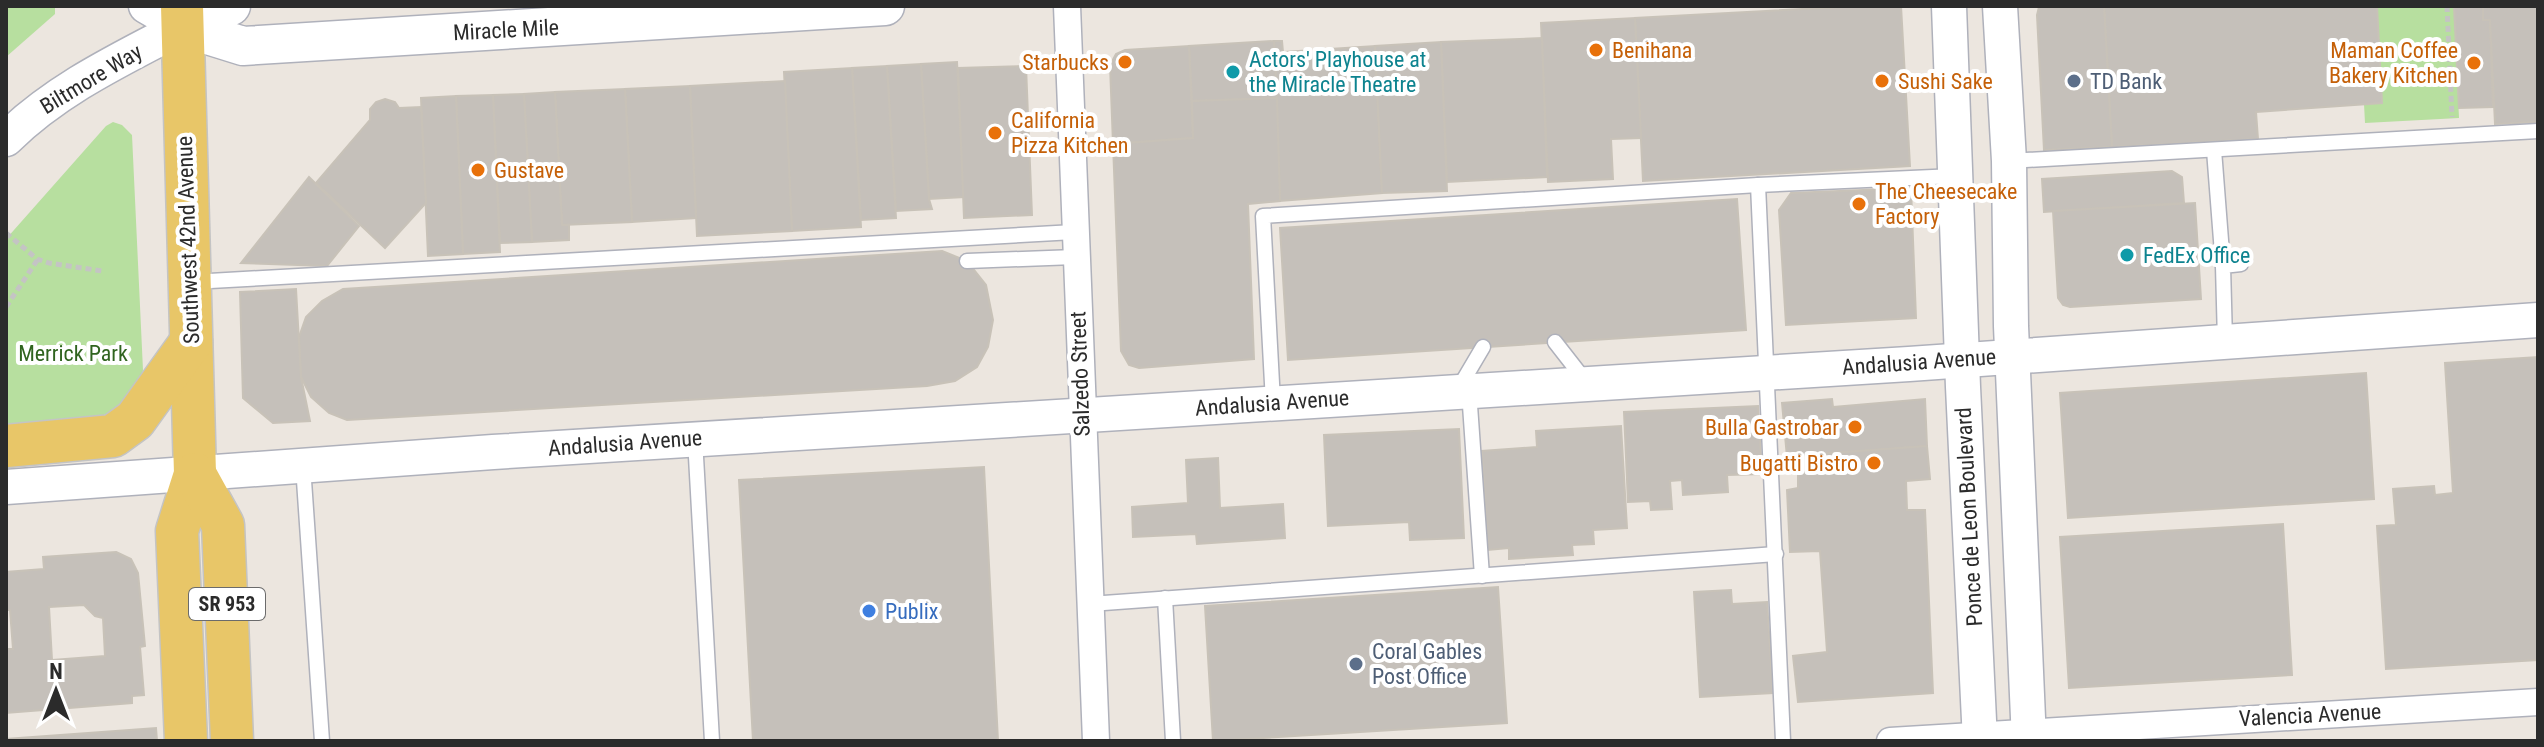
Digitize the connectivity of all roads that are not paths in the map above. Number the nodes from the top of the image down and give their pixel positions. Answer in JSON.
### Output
{"nodes":[{"id":1,"x":146,"y":6,"type":"edge"},
{"id":2,"x":231,"y":6,"type":"edge"},
{"id":3,"x":885,"y":6,"type":"edge"},
{"id":4,"x":1067,"y":6,"type":"edge"},
{"id":5,"x":1949,"y":6,"type":"edge"},
{"id":6,"x":2000,"y":6,"type":"edge"},
{"id":7,"x":182,"y":16,"type":"edge"},
{"id":8,"x":2538,"y":131,"type":"edge"},
{"id":9,"x":6,"y":139,"type":"edge"},
{"id":10,"x":2214,"y":150,"type":"junction"},
{"id":11,"x":2009,"y":161,"type":"junction"},
{"id":12,"x":1955,"y":176,"type":"junction"},
{"id":13,"x":1758,"y":185,"type":"junction"},
{"id":14,"x":1075,"y":245,"type":"junction"},
{"id":15,"x":967,"y":261,"type":"dead end"},
{"id":16,"x":2241,"y":264,"type":"dead end"},
{"id":17,"x":2223,"y":266,"type":"junction"},
{"id":18,"x":189,"y":282,"type":"junction"},
{"id":19,"x":2538,"y":320,"type":"edge"},
{"id":20,"x":2225,"y":341,"type":"junction"},
{"id":21,"x":191,"y":342,"type":"junction"},
{"id":22,"x":1555,"y":342,"type":"dead end"},
{"id":23,"x":1483,"y":347,"type":"dead end"},
{"id":24,"x":2013,"y":356,"type":"junction"},
{"id":25,"x":1962,"y":360,"type":"junction"},
{"id":26,"x":1768,"y":372,"type":"junction"},
{"id":27,"x":1588,"y":383,"type":"junction"},
{"id":28,"x":1463,"y":391,"type":"junction"},
{"id":29,"x":1273,"y":402,"type":"junction"},
{"id":30,"x":1082,"y":414,"type":"junction"},
{"id":31,"x":695,"y":439,"type":"junction"},
{"id":32,"x":6,"y":446,"type":"edge"},
{"id":33,"x":303,"y":466,"type":"junction"},
{"id":34,"x":195,"y":474,"type":"junction"},
{"id":35,"x":6,"y":487,"type":"edge"},
{"id":36,"x":1776,"y":554,"type":"junction"},
{"id":37,"x":1482,"y":576,"type":"junction"},
{"id":38,"x":1165,"y":598,"type":"junction"},
{"id":39,"x":1090,"y":604,"type":"junction"},
{"id":40,"x":2538,"y":702,"type":"edge"},
{"id":41,"x":2029,"y":736,"type":"edge"},
{"id":42,"x":1980,"y":738,"type":"edge"},
{"id":43,"x":186,"y":741,"type":"edge"},
{"id":44,"x":232,"y":741,"type":"edge"},
{"id":45,"x":322,"y":741,"type":"edge"},
{"id":46,"x":712,"y":741,"type":"edge"},
{"id":47,"x":1096,"y":741,"type":"edge"},
{"id":48,"x":1173,"y":741,"type":"edge"},
{"id":49,"x":1783,"y":741,"type":"edge"},
{"id":50,"x":1890,"y":741,"type":"edge"}],
"edges":[{"from":1,"to":7,"type":"street"},
{"from":2,"to":7,"type":"main road"},
{"from":3,"to":7,"type":"main road","name":"Miracle Mile"},
{"from":4,"to":14,"type":"street","name":"Salzedo Street"},
{"from":5,"to":12,"type":"street","name":"Ponce de Leon Boulevard"},
{"from":6,"to":11,"type":"street"},
{"from":7,"to":9,"type":"street","name":"Biltmore Way"},
{"from":7,"to":18,"type":"main road","name":"Southwest 42nd Avenue","number":"SR 953"},
{"from":8,"to":10,"type":"lane"},
{"from":10,"to":11,"type":"lane"},
{"from":10,"to":17,"type":"lane"},
{"from":11,"to":24,"type":"street"},
{"from":12,"to":13,"type":"lane"},
{"from":12,"to":25,"type":"street","name":"Ponce de Leon Boulevard"},
{"from":13,"to":26,"type":"lane"},
{"from":13,"to":29,"type":"lane"},
{"from":14,"to":15,"type":"lane"},
{"from":14,"to":18,"type":"lane"},
{"from":14,"to":30,"type":"street","name":"Salzedo Street"},
{"from":16,"to":17,"type":"lane"},
{"from":17,"to":20,"type":"lane"},
{"from":18,"to":21,"type":"main road","name":"Southwest 42nd Avenue","number":"SR 953"},
{"from":19,"to":20,"type":"street","name":"Andalusia Avenue"},
{"from":20,"to":24,"type":"street","name":"Andalusia Avenue"},
{"from":21,"to":32,"type":"main road"},
{"from":21,"to":34,"type":"main road","name":"Southwest 42nd Avenue","number":"SR 953"},
{"from":22,"to":27,"type":"lane"},
{"from":23,"to":28,"type":"lane"},
{"from":24,"to":25,"type":"street","name":"Andalusia Avenue"},
{"from":24,"to":41,"type":"street"},
{"from":25,"to":26,"type":"street","name":"Andalusia Avenue"},
{"from":25,"to":42,"type":"street","name":"Ponce de Leon Boulevard"},
{"from":26,"to":27,"type":"street","name":"Andalusia Avenue"},
{"from":26,"to":36,"type":"lane"},
{"from":27,"to":28,"type":"street","name":"Andalusia Avenue"},
{"from":28,"to":29,"type":"street","name":"Andalusia Avenue"},
{"from":28,"to":37,"type":"lane"},
{"from":29,"to":30,"type":"street","name":"Andalusia Avenue"},
{"from":30,"to":31,"type":"street","name":"Andalusia Avenue"},
{"from":30,"to":39,"type":"street","name":"Salzedo Street"},
{"from":31,"to":33,"type":"street","name":"Andalusia Avenue"},
{"from":31,"to":46,"type":"lane"},
{"from":33,"to":34,"type":"street","name":"Andalusia Avenue"},
{"from":33,"to":45,"type":"lane"},
{"from":34,"to":35,"type":"street","name":"Andalusia Avenue"},
{"from":34,"to":43,"type":"main road","name":"Southwest 42nd Avenue","number":"SR 953"},
{"from":34,"to":44,"type":"main road","name":"Southwest 42nd Avenue","number":"SR 953"},
{"from":36,"to":37,"type":"lane"},
{"from":36,"to":49,"type":"lane"},
{"from":37,"to":38,"type":"lane"},
{"from":38,"to":39,"type":"lane"},
{"from":38,"to":48,"type":"lane"},
{"from":39,"to":47,"type":"street","name":"Salzedo Street"},
{"from":40,"to":41,"type":"street","name":"Valencia Avenue"},
{"from":41,"to":42,"type":"street","name":"Valencia Avenue"},
{"from":42,"to":50,"type":"street","name":"Valencia Avenue"}]}
